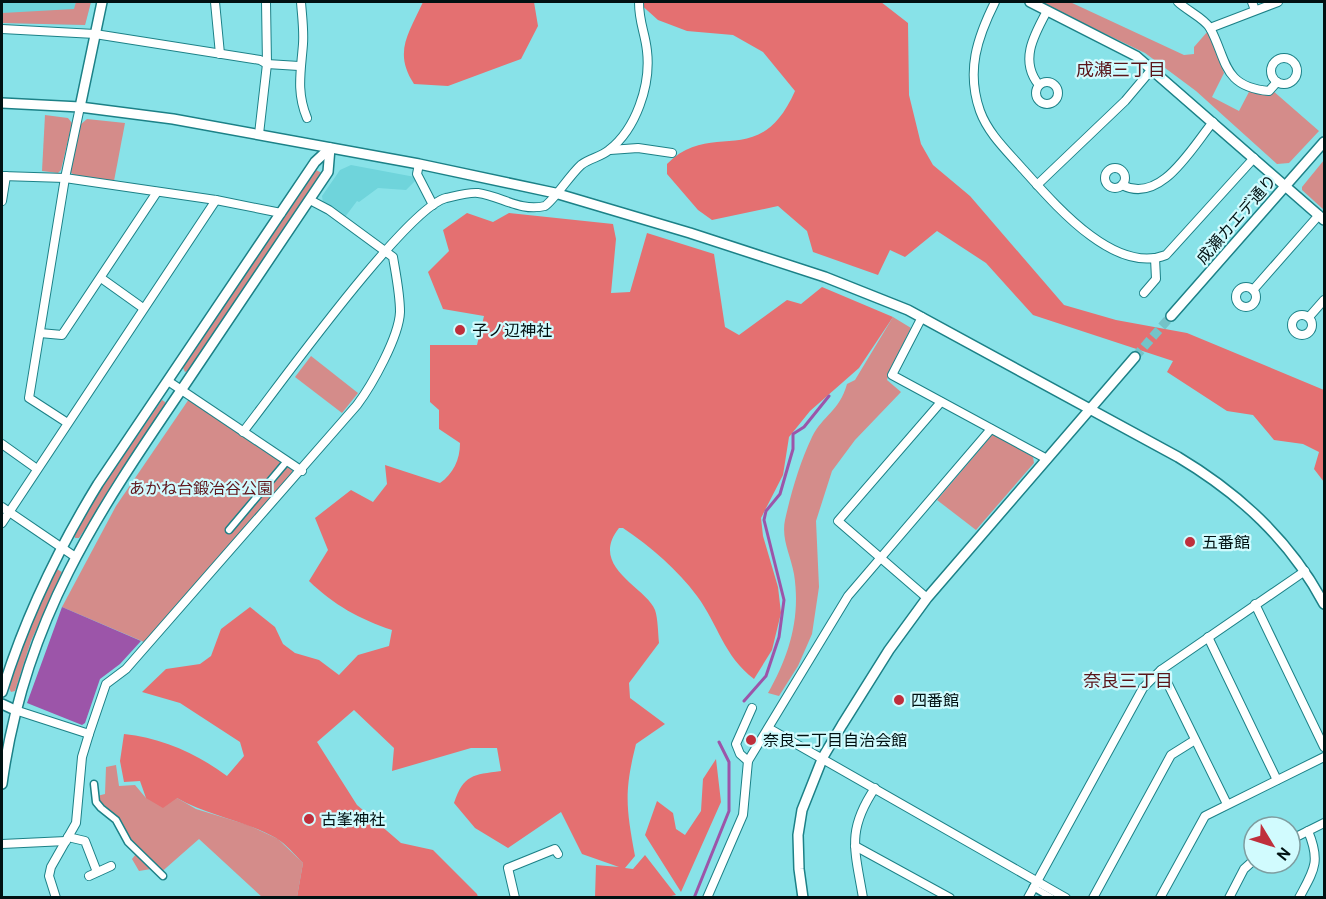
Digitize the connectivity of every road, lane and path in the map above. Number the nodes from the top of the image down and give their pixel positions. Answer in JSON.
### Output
{"nodes":[{"id":1,"x":102,"y":2,"type":"edge"},
{"id":2,"x":215,"y":2,"type":"edge"},
{"id":3,"x":266,"y":2,"type":"edge"},
{"id":4,"x":301,"y":2,"type":"edge"},
{"id":5,"x":639,"y":2,"type":"edge"},
{"id":6,"x":995,"y":2,"type":"edge"},
{"id":7,"x":1030,"y":2,"type":"edge"},
{"id":8,"x":1178,"y":2,"type":"edge"},
{"id":9,"x":1252,"y":2,"type":"edge"},
{"id":10,"x":1278,"y":2,"type":"edge"},
{"id":11,"x":1255,"y":10,"type":"junction"},
{"id":12,"x":1047,"y":11,"type":"junction"},
{"id":13,"x":1210,"y":28,"type":"junction"},
{"id":14,"x":2,"y":29,"type":"edge"},
{"id":15,"x":95,"y":34,"type":"junction"},
{"id":16,"x":220,"y":54,"type":"junction"},
{"id":17,"x":267,"y":64,"type":"junction"},
{"id":18,"x":299,"y":66,"type":"junction"},
{"id":19,"x":1152,"y":69,"type":"junction"},
{"id":20,"x":1277,"y":82,"type":"dead end"},
{"id":21,"x":1039,"y":85,"type":"dead end"},
{"id":22,"x":2,"y":103,"type":"edge"},
{"id":23,"x":80,"y":107,"type":"junction"},
{"id":24,"x":307,"y":118,"type":"dead end"},
{"id":25,"x":1213,"y":122,"type":"junction"},
{"id":26,"x":259,"y":134,"type":"junction"},
{"id":27,"x":1324,"y":142,"type":"edge"},
{"id":28,"x":330,"y":148,"type":"junction"},
{"id":29,"x":609,"y":150,"type":"junction"},
{"id":30,"x":672,"y":153,"type":"dead end"},
{"id":31,"x":1254,"y":158,"type":"junction"},
{"id":32,"x":419,"y":164,"type":"junction"},
{"id":33,"x":4,"y":176,"type":"edge"},
{"id":34,"x":65,"y":178,"type":"junction"},
{"id":35,"x":1037,"y":185,"type":"junction"},
{"id":36,"x":1122,"y":185,"type":"dead end"},
{"id":37,"x":1286,"y":186,"type":"junction"},
{"id":38,"x":157,"y":192,"type":"junction"},
{"id":39,"x":555,"y":193,"type":"junction"},
{"id":40,"x":216,"y":200,"type":"junction"},
{"id":41,"x":310,"y":200,"type":"junction"},
{"id":42,"x":2,"y":201,"type":"edge"},
{"id":43,"x":433,"y":205,"type":"junction"},
{"id":44,"x":281,"y":213,"type":"junction"},
{"id":45,"x":1322,"y":217,"type":"edge"},
{"id":46,"x":386,"y":250,"type":"junction"},
{"id":47,"x":1155,"y":258,"type":"junction"},
{"id":48,"x":101,"y":278,"type":"junction"},
{"id":49,"x":1253,"y":290,"type":"dead end"},
{"id":50,"x":1144,"y":293,"type":"dead end"},
{"id":51,"x":1324,"y":300,"type":"edge"},
{"id":52,"x":143,"y":308,"type":"junction"},
{"id":53,"x":1171,"y":316,"type":"tunnel mouth"},
{"id":54,"x":922,"y":317,"type":"junction"},
{"id":55,"x":1309,"y":317,"type":"dead end"},
{"id":56,"x":40,"y":333,"type":"junction"},
{"id":57,"x":1135,"y":357,"type":"tunnel mouth"},
{"id":58,"x":168,"y":381,"type":"junction"},
{"id":59,"x":181,"y":390,"type":"junction"},
{"id":60,"x":941,"y":402,"type":"junction"},
{"id":61,"x":1090,"y":409,"type":"junction"},
{"id":62,"x":66,"y":423,"type":"junction"},
{"id":63,"x":991,"y":429,"type":"junction"},
{"id":64,"x":243,"y":432,"type":"junction"},
{"id":65,"x":2,"y":444,"type":"edge"},
{"id":66,"x":1047,"y":459,"type":"junction"},
{"id":67,"x":287,"y":461,"type":"junction"},
{"id":68,"x":37,"y":469,"type":"junction"},
{"id":69,"x":302,"y":471,"type":"junction"},
{"id":70,"x":5,"y":509,"type":"edge"},
{"id":71,"x":2,"y":523,"type":"edge"},
{"id":72,"x":229,"y":530,"type":"dead end"},
{"id":73,"x":60,"y":547,"type":"junction"},
{"id":74,"x":74,"y":556,"type":"junction"},
{"id":75,"x":880,"y":559,"type":"junction"},
{"id":76,"x":1305,"y":571,"type":"junction"},
{"id":77,"x":927,"y":598,"type":"junction"},
{"id":78,"x":1255,"y":604,"type":"junction"},
{"id":79,"x":1324,"y":604,"type":"edge"},
{"id":80,"x":1208,"y":636,"type":"junction"},
{"id":81,"x":1161,"y":670,"type":"junction"},
{"id":82,"x":2,"y":692,"type":"edge"},
{"id":83,"x":2,"y":704,"type":"edge"},
{"id":84,"x":752,"y":708,"type":"dead end"},
{"id":85,"x":15,"y":710,"type":"junction"},
{"id":86,"x":770,"y":729,"type":"junction"},
{"id":87,"x":89,"y":734,"type":"junction"},
{"id":88,"x":1195,"y":740,"type":"junction"},
{"id":89,"x":1324,"y":747,"type":"edge"},
{"id":90,"x":1324,"y":757,"type":"edge"},
{"id":91,"x":823,"y":758,"type":"junction"},
{"id":92,"x":748,"y":761,"type":"junction"},
{"id":93,"x":1277,"y":780,"type":"junction"},
{"id":94,"x":2,"y":784,"type":"edge"},
{"id":95,"x":94,"y":784,"type":"dead end"},
{"id":96,"x":875,"y":788,"type":"junction"},
{"id":97,"x":1227,"y":804,"type":"junction"},
{"id":98,"x":1324,"y":823,"type":"edge"},
{"id":99,"x":1308,"y":831,"type":"junction"},
{"id":100,"x":1302,"y":834,"type":"edge"},
{"id":101,"x":67,"y":839,"type":"junction"},
{"id":102,"x":2,"y":844,"type":"edge"},
{"id":103,"x":855,"y":846,"type":"junction"},
{"id":104,"x":555,"y":849,"type":"dead end"},
{"id":105,"x":111,"y":866,"type":"dead end"},
{"id":106,"x":98,"y":872,"type":"junction"},
{"id":107,"x":1242,"y":873,"type":"edge"},
{"id":108,"x":89,"y":876,"type":"dead end"},
{"id":109,"x":163,"y":876,"type":"dead end"},
{"id":110,"x":1035,"y":884,"type":"junction"},
{"id":111,"x":56,"y":897,"type":"edge"},
{"id":112,"x":515,"y":897,"type":"edge"},
{"id":113,"x":707,"y":897,"type":"edge"},
{"id":114,"x":803,"y":897,"type":"edge"},
{"id":115,"x":863,"y":897,"type":"edge"},
{"id":116,"x":950,"y":897,"type":"edge"},
{"id":117,"x":1028,"y":897,"type":"edge"},
{"id":118,"x":1052,"y":897,"type":"edge"},
{"id":119,"x":1066,"y":897,"type":"edge"},
{"id":120,"x":1093,"y":897,"type":"edge"},
{"id":121,"x":1160,"y":897,"type":"edge"},
{"id":122,"x":1229,"y":897,"type":"edge"},
{"id":123,"x":1299,"y":897,"type":"edge"}],
"edges":[{"from":1,"to":15,"type":"street"},
{"from":2,"to":16,"type":"street"},
{"from":3,"to":17,"type":"street"},
{"from":4,"to":18,"type":"street"},
{"from":5,"to":29,"type":"street"},
{"from":6,"to":35,"type":"street"},
{"from":7,"to":12,"type":"street"},
{"from":8,"to":13,"type":"street"},
{"from":9,"to":11,"type":"street"},
{"from":10,"to":11,"type":"street"},
{"from":11,"to":13,"type":"street"},
{"from":12,"to":19,"type":"street"},
{"from":12,"to":21,"type":"street"},
{"from":13,"to":20,"type":"street"},
{"from":14,"to":15,"type":"street"},
{"from":15,"to":16,"type":"street"},
{"from":15,"to":23,"type":"street"},
{"from":16,"to":17,"type":"street"},
{"from":17,"to":18,"type":"street"},
{"from":17,"to":26,"type":"street"},
{"from":18,"to":24,"type":"street"},
{"from":19,"to":25,"type":"street"},
{"from":19,"to":35,"type":"street"},
{"from":22,"to":23,"type":"street"},
{"from":23,"to":26,"type":"street"},
{"from":23,"to":34,"type":"street"},
{"from":25,"to":31,"type":"street"},
{"from":25,"to":36,"type":"street"},
{"from":26,"to":28,"type":"street"},
{"from":27,"to":37,"type":"street","name":"成瀬カエデ通り"},
{"from":28,"to":32,"type":"street"},
{"from":28,"to":41,"type":"street"},
{"from":28,"to":44,"type":"street"},
{"from":29,"to":30,"type":"street"},
{"from":29,"to":39,"type":"street"},
{"from":31,"to":37,"type":"street"},
{"from":31,"to":47,"type":"street"},
{"from":32,"to":39,"type":"street"},
{"from":32,"to":43,"type":"street"},
{"from":33,"to":34,"type":"street"},
{"from":33,"to":42,"type":"street"},
{"from":34,"to":38,"type":"street"},
{"from":34,"to":56,"type":"street"},
{"from":35,"to":47,"type":"street"},
{"from":37,"to":45,"type":"street"},
{"from":37,"to":53,"type":"street","name":"成瀬カエデ通り"},
{"from":38,"to":40,"type":"street"},
{"from":38,"to":48,"type":"street"},
{"from":39,"to":43,"type":"street"},
{"from":39,"to":54,"type":"street"},
{"from":40,"to":44,"type":"street"},
{"from":40,"to":52,"type":"street"},
{"from":41,"to":46,"type":"street"},
{"from":41,"to":59,"type":"street"},
{"from":43,"to":46,"type":"street"},
{"from":44,"to":58,"type":"street"},
{"from":45,"to":49,"type":"street"},
{"from":46,"to":64,"type":"street"},
{"from":46,"to":69,"type":"street"},
{"from":47,"to":50,"type":"street"},
{"from":48,"to":52,"type":"street"},
{"from":48,"to":56,"type":"street"},
{"from":51,"to":55,"type":"street"},
{"from":52,"to":62,"type":"street"},
{"from":54,"to":60,"type":"street"},
{"from":54,"to":61,"type":"street"},
{"from":56,"to":62,"type":"street"},
{"from":57,"to":61,"type":"street"},
{"from":58,"to":59,"type":"street"},
{"from":58,"to":73,"type":"street"},
{"from":59,"to":64,"type":"street"},
{"from":59,"to":74,"type":"street"},
{"from":60,"to":63,"type":"street"},
{"from":60,"to":75,"type":"street"},
{"from":61,"to":66,"type":"street"},
{"from":61,"to":76,"type":"street"},
{"from":62,"to":68,"type":"street"},
{"from":63,"to":66,"type":"street"},
{"from":63,"to":75,"type":"street"},
{"from":64,"to":67,"type":"street"},
{"from":65,"to":68,"type":"street"},
{"from":66,"to":77,"type":"street"},
{"from":67,"to":69,"type":"street"},
{"from":67,"to":72,"type":"street"},
{"from":68,"to":70,"type":"street"},
{"from":69,"to":87,"type":"street"},
{"from":70,"to":71,"type":"street"},
{"from":70,"to":73,"type":"street"},
{"from":73,"to":74,"type":"street"},
{"from":73,"to":82,"type":"street"},
{"from":74,"to":85,"type":"street"},
{"from":75,"to":77,"type":"street"},
{"from":75,"to":86,"type":"street"},
{"from":76,"to":78,"type":"street"},
{"from":76,"to":79,"type":"street"},
{"from":77,"to":91,"type":"street"},
{"from":78,"to":80,"type":"street"},
{"from":78,"to":89,"type":"street"},
{"from":80,"to":81,"type":"street"},
{"from":80,"to":93,"type":"street"},
{"from":81,"to":88,"type":"street"},
{"from":81,"to":110,"type":"street"},
{"from":83,"to":85,"type":"street"},
{"from":84,"to":92,"type":"street"},
{"from":85,"to":87,"type":"street"},
{"from":85,"to":94,"type":"street"},
{"from":86,"to":91,"type":"street"},
{"from":86,"to":92,"type":"street"},
{"from":87,"to":101,"type":"street"},
{"from":88,"to":97,"type":"street"},
{"from":88,"to":120,"type":"street"},
{"from":90,"to":93,"type":"street"},
{"from":91,"to":96,"type":"street"},
{"from":91,"to":114,"type":"street"},
{"from":92,"to":113,"type":"street"},
{"from":93,"to":97,"type":"street"},
{"from":95,"to":109,"type":"street"},
{"from":96,"to":103,"type":"street"},
{"from":96,"to":110,"type":"street"},
{"from":97,"to":121,"type":"street"},
{"from":98,"to":99,"type":"street"},
{"from":99,"to":100,"type":"street"},
{"from":99,"to":123,"type":"street"},
{"from":101,"to":102,"type":"street"},
{"from":101,"to":106,"type":"street"},
{"from":101,"to":111,"type":"street"},
{"from":103,"to":115,"type":"street"},
{"from":103,"to":116,"type":"street"},
{"from":104,"to":112,"type":"street"},
{"from":105,"to":106,"type":"street"},
{"from":106,"to":108,"type":"street"},
{"from":107,"to":122,"type":"street"},
{"from":110,"to":117,"type":"street"},
{"from":110,"to":118,"type":"street"},
{"from":110,"to":119,"type":"street"}]}
